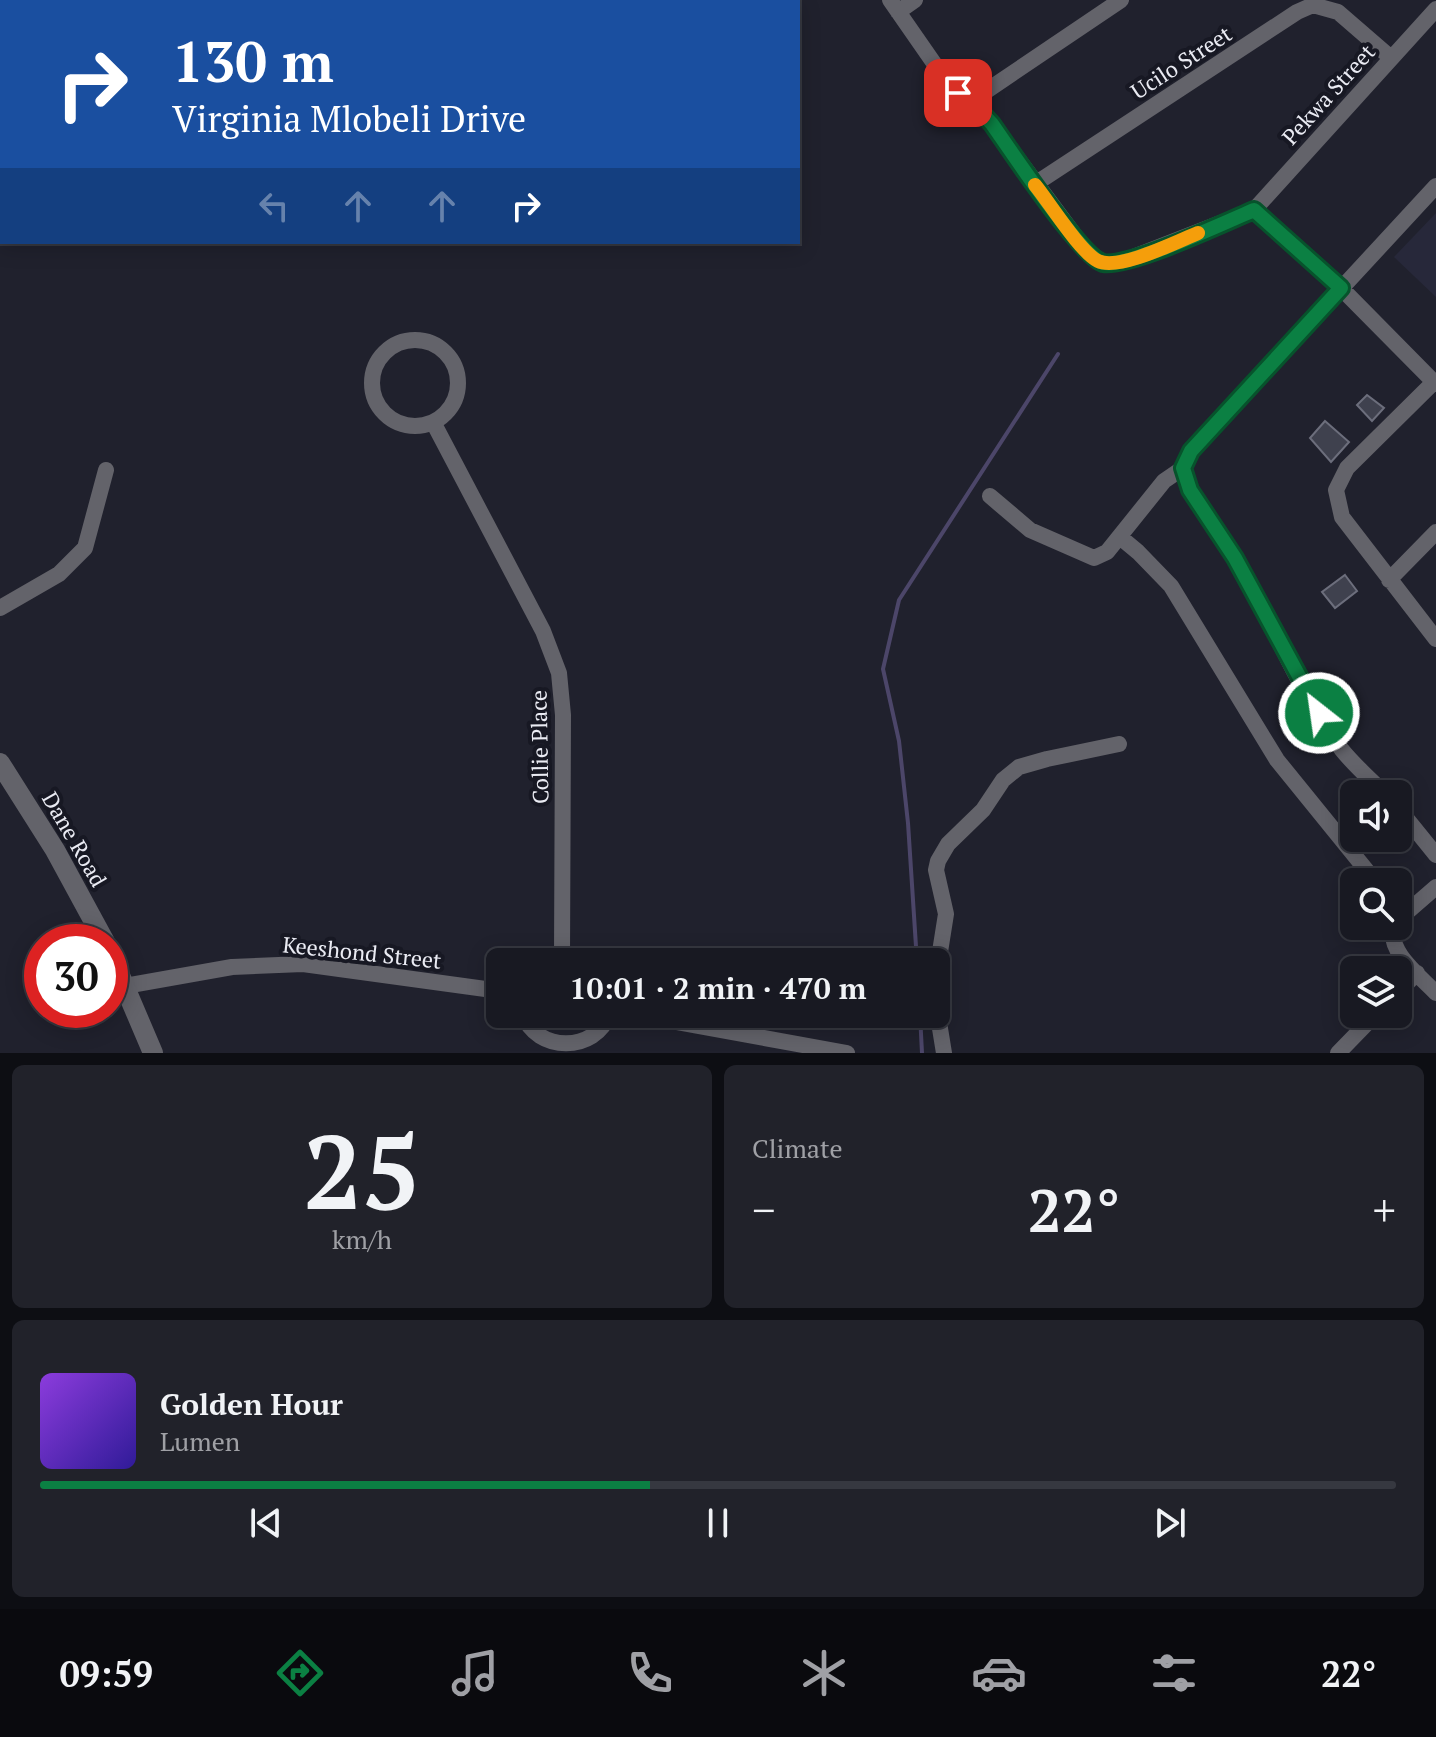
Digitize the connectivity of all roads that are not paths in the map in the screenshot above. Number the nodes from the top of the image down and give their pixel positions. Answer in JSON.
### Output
{"nodes":[{"id":1,"x":915,"y":0,"type":"edge"},
{"id":2,"x":1121,"y":0,"type":"edge"},
{"id":3,"x":894,"y":6,"type":"edge"},
{"id":4,"x":1436,"y":9,"type":"edge"},
{"id":5,"x":1390,"y":57,"type":"junction"},
{"id":6,"x":970,"y":102,"type":"junction"},
{"id":7,"x":1035,"y":184,"type":"junction"},
{"id":8,"x":1436,"y":186,"type":"edge"},
{"id":9,"x":1254,"y":210,"type":"junction"},
{"id":10,"x":1341,"y":288,"type":"junction"},
{"id":11,"x":1435,"y":383,"type":"edge"},
{"id":12,"x":433,"y":422,"type":"junction"},
{"id":13,"x":1183,"y":468,"type":"junction"},
{"id":14,"x":106,"y":470,"type":"dead end"},
{"id":15,"x":990,"y":496,"type":"dead end"},
{"id":16,"x":1436,"y":532,"type":"edge"},
{"id":17,"x":1120,"y":537,"type":"junction"},
{"id":18,"x":1389,"y":580,"type":"junction"},
{"id":19,"x":0,"y":608,"type":"edge"},
{"id":20,"x":1436,"y":639,"type":"edge"},
{"id":21,"x":1119,"y":744,"type":"dead end"},
{"id":22,"x":0,"y":763,"type":"edge"},
{"id":23,"x":1371,"y":780,"type":"edge"},
{"id":24,"x":1412,"y":825,"type":"edge"},
{"id":25,"x":1436,"y":855,"type":"edge"},
{"id":26,"x":1365,"y":868,"type":"edge"},
{"id":27,"x":1436,"y":887,"type":"edge"},
{"id":28,"x":1412,"y":907,"type":"edge"},
{"id":29,"x":95,"y":924,"type":"edge"},
{"id":30,"x":1393,"y":940,"type":"edge"},
{"id":31,"x":554,"y":948,"type":"edge"},
{"id":32,"x":941,"y":948,"type":"edge"},
{"id":33,"x":1417,"y":973,"type":"junction"},
{"id":34,"x":1412,"y":978,"type":"edge"},
{"id":35,"x":128,"y":985,"type":"edge"},
{"id":36,"x":486,"y":989,"type":"edge"},
{"id":37,"x":128,"y":993,"type":"edge"},
{"id":38,"x":1436,"y":993,"type":"edge"},
{"id":39,"x":530,"y":1028,"type":"edge"},
{"id":40,"x":602,"y":1028,"type":"edge"},
{"id":41,"x":709,"y":1028,"type":"edge"},
{"id":42,"x":940,"y":1028,"type":"edge"},
{"id":43,"x":1362,"y":1028,"type":"edge"},
{"id":44,"x":153,"y":1053,"type":"edge"},
{"id":45,"x":847,"y":1053,"type":"edge"},
{"id":46,"x":944,"y":1053,"type":"edge"},
{"id":47,"x":1338,"y":1053,"type":"edge"}],
"edges":[{"from":1,"to":3,"type":"street"},
{"from":2,"to":6,"type":"street"},
{"from":3,"to":6,"type":"street"},
{"from":4,"to":5,"type":"street","name":"Pekwa Street"},
{"from":5,"to":7,"type":"street","name":"Ucilo Street"},
{"from":5,"to":9,"type":"street","name":"Pekwa Street"},
{"from":6,"to":7,"type":"street"},
{"from":7,"to":9,"type":"street"},
{"from":8,"to":10,"type":"street"},
{"from":9,"to":10,"type":"street"},
{"from":10,"to":11,"type":"street"},
{"from":10,"to":13,"type":"street"},
{"from":11,"to":18,"type":"street"},
{"from":12,"to":12,"type":"street"},
{"from":12,"to":31,"type":"street","name":"Collie Place"},
{"from":13,"to":17,"type":"street"},
{"from":13,"to":23,"type":"street"},
{"from":14,"to":19,"type":"street"},
{"from":15,"to":17,"type":"street"},
{"from":16,"to":18,"type":"street"},
{"from":17,"to":26,"type":"street"},
{"from":18,"to":20,"type":"street"},
{"from":21,"to":32,"type":"street"},
{"from":22,"to":29,"type":"street","name":"Dane Road"},
{"from":24,"to":25,"type":"street"},
{"from":27,"to":28,"type":"street"},
{"from":30,"to":33,"type":"street"},
{"from":33,"to":34,"type":"street"},
{"from":33,"to":38,"type":"street"},
{"from":35,"to":36,"type":"street","name":"Keeshond Street"},
{"from":37,"to":44,"type":"street"},
{"from":39,"to":40,"type":"street"},
{"from":41,"to":45,"type":"street"},
{"from":42,"to":46,"type":"street"},
{"from":43,"to":47,"type":"street"}]}
